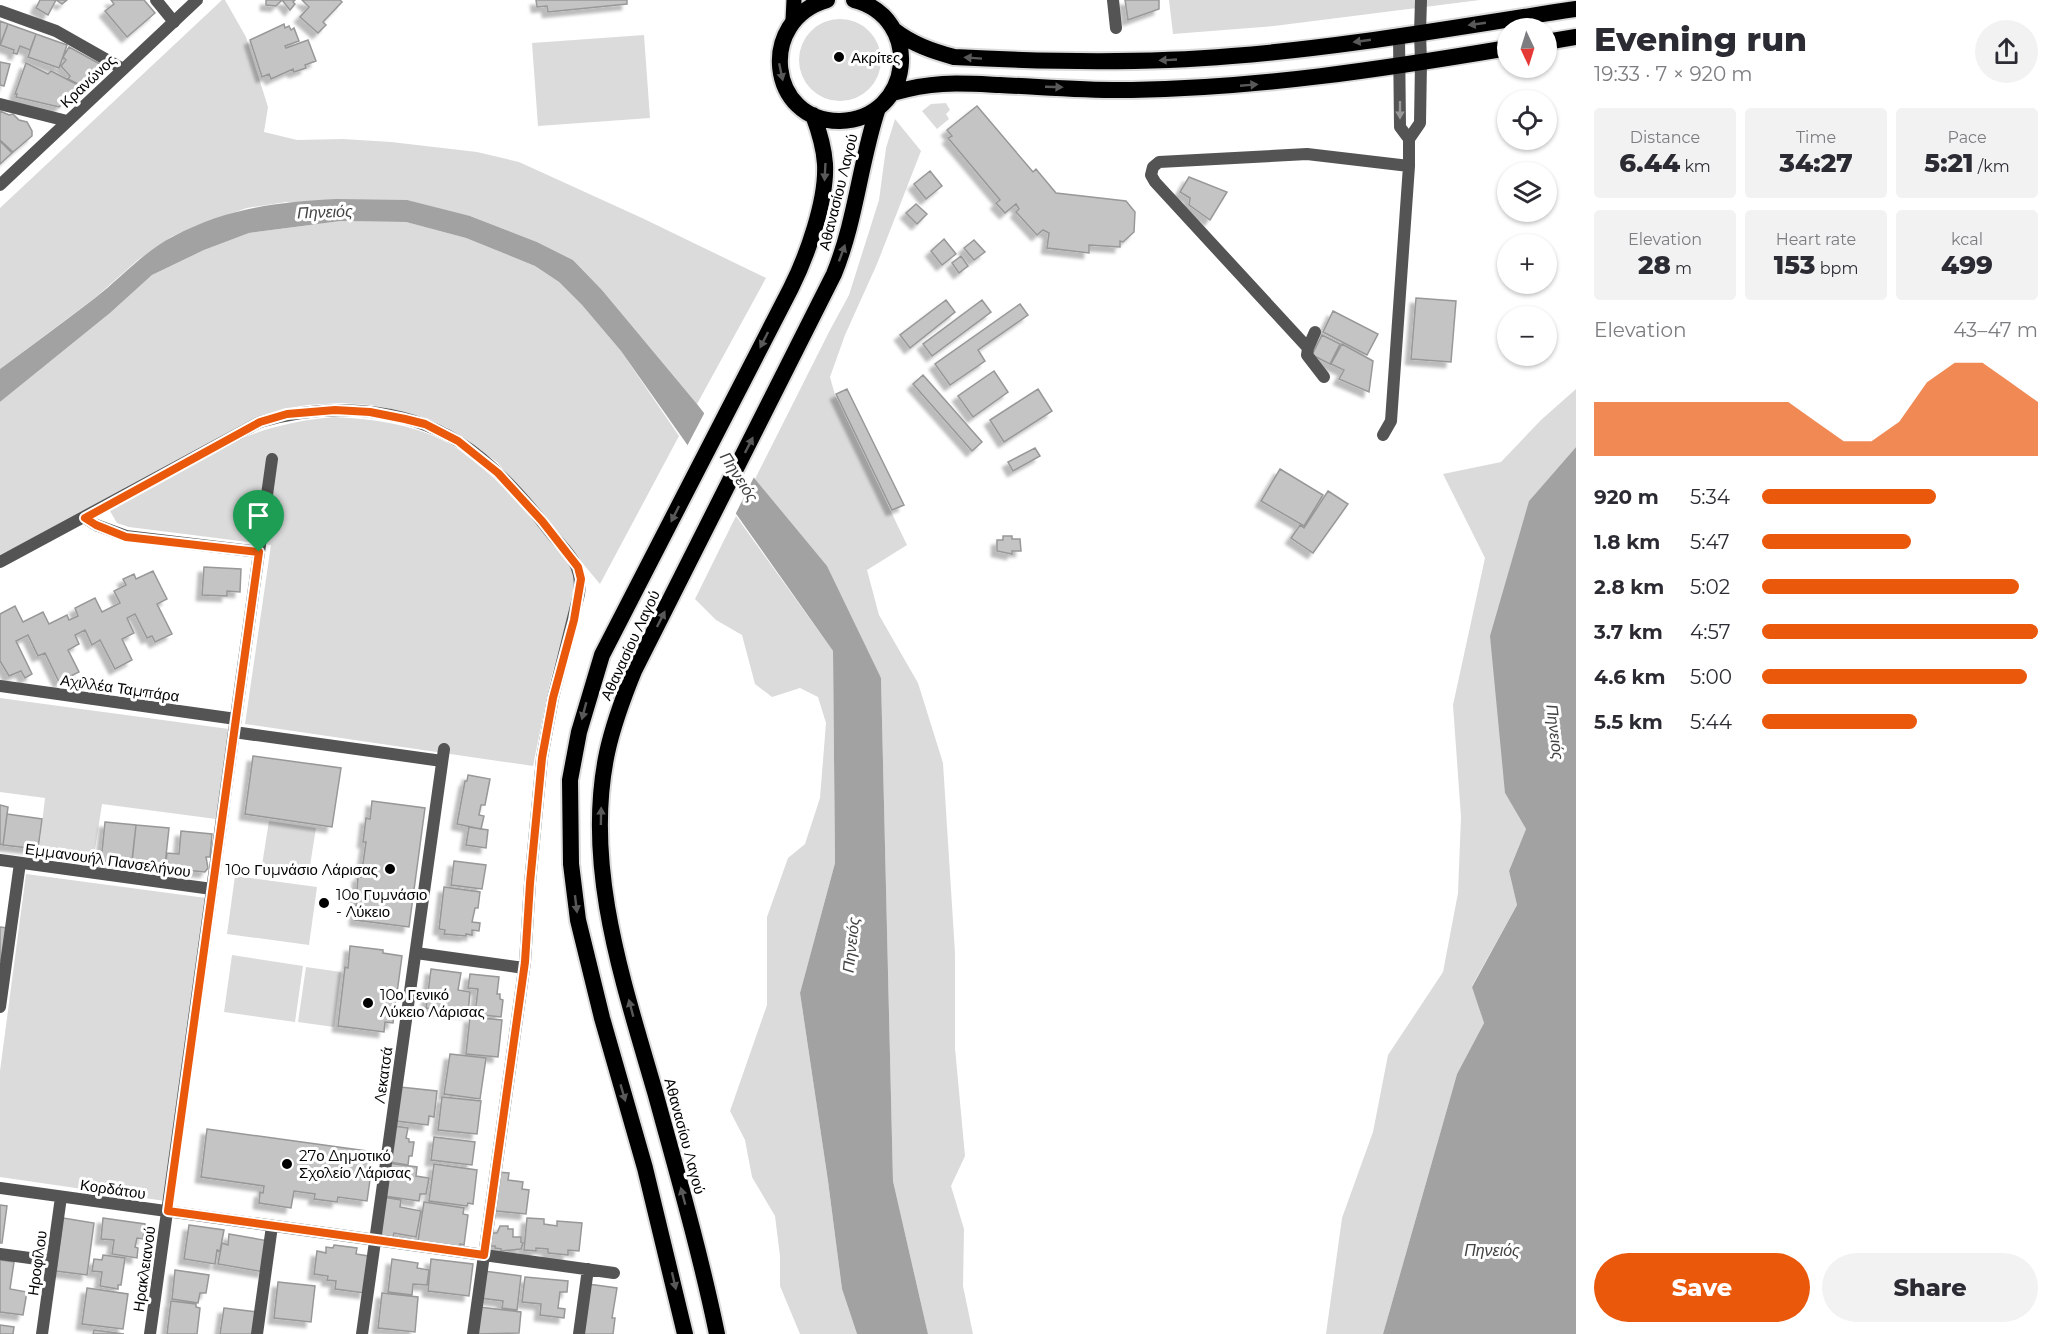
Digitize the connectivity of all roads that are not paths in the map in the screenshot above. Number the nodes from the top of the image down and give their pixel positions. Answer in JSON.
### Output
{"nodes":[{"id":1,"x":156,"y":0,"type":"edge"},
{"id":2,"x":197,"y":0,"type":"edge"},
{"id":3,"x":794,"y":0,"type":"edge"},
{"id":4,"x":827,"y":0,"type":"edge"},
{"id":5,"x":857,"y":0,"type":"edge"},
{"id":6,"x":1113,"y":0,"type":"edge"},
{"id":7,"x":1421,"y":0,"type":"edge"},
{"id":8,"x":1576,"y":9,"type":"edge"},
{"id":9,"x":0,"y":11,"type":"edge"},
{"id":10,"x":793,"y":20,"type":"junction"},
{"id":11,"x":174,"y":22,"type":"junction"},
{"id":12,"x":1116,"y":28,"type":"dead end"},
{"id":13,"x":894,"y":30,"type":"junction"},
{"id":14,"x":1420,"y":33,"type":"junction"},
{"id":15,"x":1399,"y":36,"type":"junction"},
{"id":16,"x":1576,"y":37,"type":"edge"},
{"id":17,"x":1557,"y":40,"type":"edge"},
{"id":18,"x":1497,"y":50,"type":"edge"},
{"id":19,"x":1421,"y":62,"type":"junction"},
{"id":20,"x":1399,"y":66,"type":"junction"},
{"id":21,"x":123,"y":69,"type":"junction"},
{"id":22,"x":892,"y":93,"type":"junction"},
{"id":23,"x":0,"y":104,"type":"edge"},
{"id":24,"x":878,"y":108,"type":"junction"},
{"id":25,"x":813,"y":115,"type":"junction"},
{"id":26,"x":67,"y":121,"type":"junction"},
{"id":27,"x":1409,"y":139,"type":"junction"},
{"id":28,"x":1409,"y":166,"type":"junction"},
{"id":29,"x":0,"y":185,"type":"edge"},
{"id":30,"x":1315,"y":332,"type":"dead end"},
{"id":31,"x":1308,"y":348,"type":"junction"},
{"id":32,"x":1324,"y":377,"type":"dead end"},
{"id":33,"x":1383,"y":435,"type":"dead end"},
{"id":34,"x":272,"y":459,"type":"dead end"},
{"id":35,"x":85,"y":518,"type":"junction"},
{"id":36,"x":259,"y":552,"type":"junction"},
{"id":37,"x":0,"y":562,"type":"edge"},
{"id":38,"x":0,"y":686,"type":"edge"},
{"id":39,"x":236,"y":719,"type":"junction"},
{"id":40,"x":234,"y":732,"type":"junction"},
{"id":41,"x":0,"y":860,"type":"edge"},
{"id":42,"x":20,"y":863,"type":"junction"},
{"id":43,"x":212,"y":889,"type":"junction"},
{"id":44,"x":416,"y":953,"type":"junction"},
{"id":45,"x":524,"y":968,"type":"junction"},
{"id":46,"x":0,"y":1007,"type":"edge"},
{"id":47,"x":0,"y":1188,"type":"edge"},
{"id":48,"x":61,"y":1197,"type":"junction"},
{"id":49,"x":168,"y":1211,"type":"junction"},
{"id":50,"x":273,"y":1226,"type":"junction"},
{"id":51,"x":375,"y":1240,"type":"junction"},
{"id":52,"x":0,"y":1254,"type":"edge"},
{"id":53,"x":484,"y":1255,"type":"junction"},
{"id":54,"x":52,"y":1261,"type":"junction"},
{"id":55,"x":588,"y":1269,"type":"junction"},
{"id":56,"x":614,"y":1273,"type":"dead end"},
{"id":57,"x":42,"y":1334,"type":"edge"},
{"id":58,"x":150,"y":1334,"type":"edge"},
{"id":59,"x":258,"y":1334,"type":"edge"},
{"id":60,"x":362,"y":1334,"type":"edge"},
{"id":61,"x":473,"y":1334,"type":"edge"},
{"id":62,"x":579,"y":1334,"type":"edge"},
{"id":63,"x":685,"y":1334,"type":"edge"},
{"id":64,"x":717,"y":1334,"type":"edge"}],
"edges":[{"from":1,"to":11,"type":"street"},
{"from":2,"to":11,"type":"street","name":"Κρανώνος"},
{"from":3,"to":10,"type":"main road"},
{"from":4,"to":10,"type":"highway"},
{"from":5,"to":13,"type":"highway"},
{"from":6,"to":12,"type":"street"},
{"from":7,"to":14,"type":"street"},
{"from":8,"to":14,"type":"highway","one_way":true},
{"from":9,"to":21,"type":"street"},
{"from":10,"to":25,"type":"highway","one_way":true},
{"from":11,"to":21,"type":"street","name":"Κρανώνος"},
{"from":15,"to":13,"type":"highway","one_way":true},
{"from":13,"to":22,"type":"highway"},
{"from":14,"to":15,"type":"highway"},
{"from":14,"to":19,"type":"street"},
{"from":15,"to":20,"type":"street"},
{"from":16,"to":17,"type":"highway"},
{"from":18,"to":19,"type":"highway"},
{"from":19,"to":20,"type":"highway"},
{"from":19,"to":27,"type":"street"},
{"from":22,"to":20,"type":"highway","one_way":true},
{"from":20,"to":27,"type":"street","one_way":true},
{"from":21,"to":26,"type":"street","name":"Κρανώνος"},
{"from":22,"to":24,"type":"highway"},
{"from":23,"to":26,"type":"street"},
{"from":24,"to":25,"type":"highway"},
{"from":64,"to":24,"type":"highway","name":"Αθανασίου Λαγού","one_way":true},
{"from":25,"to":63,"type":"highway","name":"Αθανασίου Λαγού","one_way":true},
{"from":26,"to":29,"type":"street","name":"Κρανώνος"},
{"from":27,"to":28,"type":"street"},
{"from":28,"to":31,"type":"street"},
{"from":28,"to":33,"type":"street"},
{"from":30,"to":31,"type":"street"},
{"from":31,"to":32,"type":"street"},
{"from":34,"to":36,"type":"street","name":"Ηρακλειανού"},
{"from":35,"to":36,"type":"street"},
{"from":35,"to":37,"type":"street"},
{"from":35,"to":45,"type":"street"},
{"from":36,"to":39,"type":"street","name":"Ηρακλειανού"},
{"from":38,"to":39,"type":"street","name":"Αχιλλέα Ταμπάρα"},
{"from":39,"to":40,"type":"street","name":"Ηρακλειανού"},
{"from":40,"to":43,"type":"street","name":"Ηρακλειανού"},
{"from":40,"to":44,"type":"street","name":"Λεκατσά"},
{"from":41,"to":42,"type":"street","name":"Εμμανουήλ Πανσελήνου"},
{"from":42,"to":43,"type":"street","name":"Εμμανουήλ Πανσελήνου"},
{"from":42,"to":46,"type":"street"},
{"from":43,"to":49,"type":"street","name":"Ηρακλειανού"},
{"from":44,"to":45,"type":"street"},
{"from":44,"to":51,"type":"street","name":"Λεκατσά"},
{"from":45,"to":53,"type":"street"},
{"from":47,"to":48,"type":"street","name":"Κορδάτου"},
{"from":48,"to":49,"type":"street","name":"Κορδάτου"},
{"from":48,"to":54,"type":"street","name":"Ηροφίλου"},
{"from":49,"to":50,"type":"street","name":"Κορδάτου"},
{"from":49,"to":58,"type":"street","name":"Ηρακλειανού"},
{"from":50,"to":51,"type":"street","name":"Κορδάτου"},
{"from":50,"to":59,"type":"street"},
{"from":51,"to":53,"type":"street","name":"Κορδάτου"},
{"from":51,"to":60,"type":"street","name":"Λεκατσά"},
{"from":52,"to":54,"type":"street"},
{"from":53,"to":55,"type":"street","name":"Κορδάτου"},
{"from":53,"to":61,"type":"street"},
{"from":54,"to":57,"type":"street","name":"Ηροφίλου"},
{"from":55,"to":56,"type":"street","name":"Κορδάτου"},
{"from":55,"to":62,"type":"street"}]}
